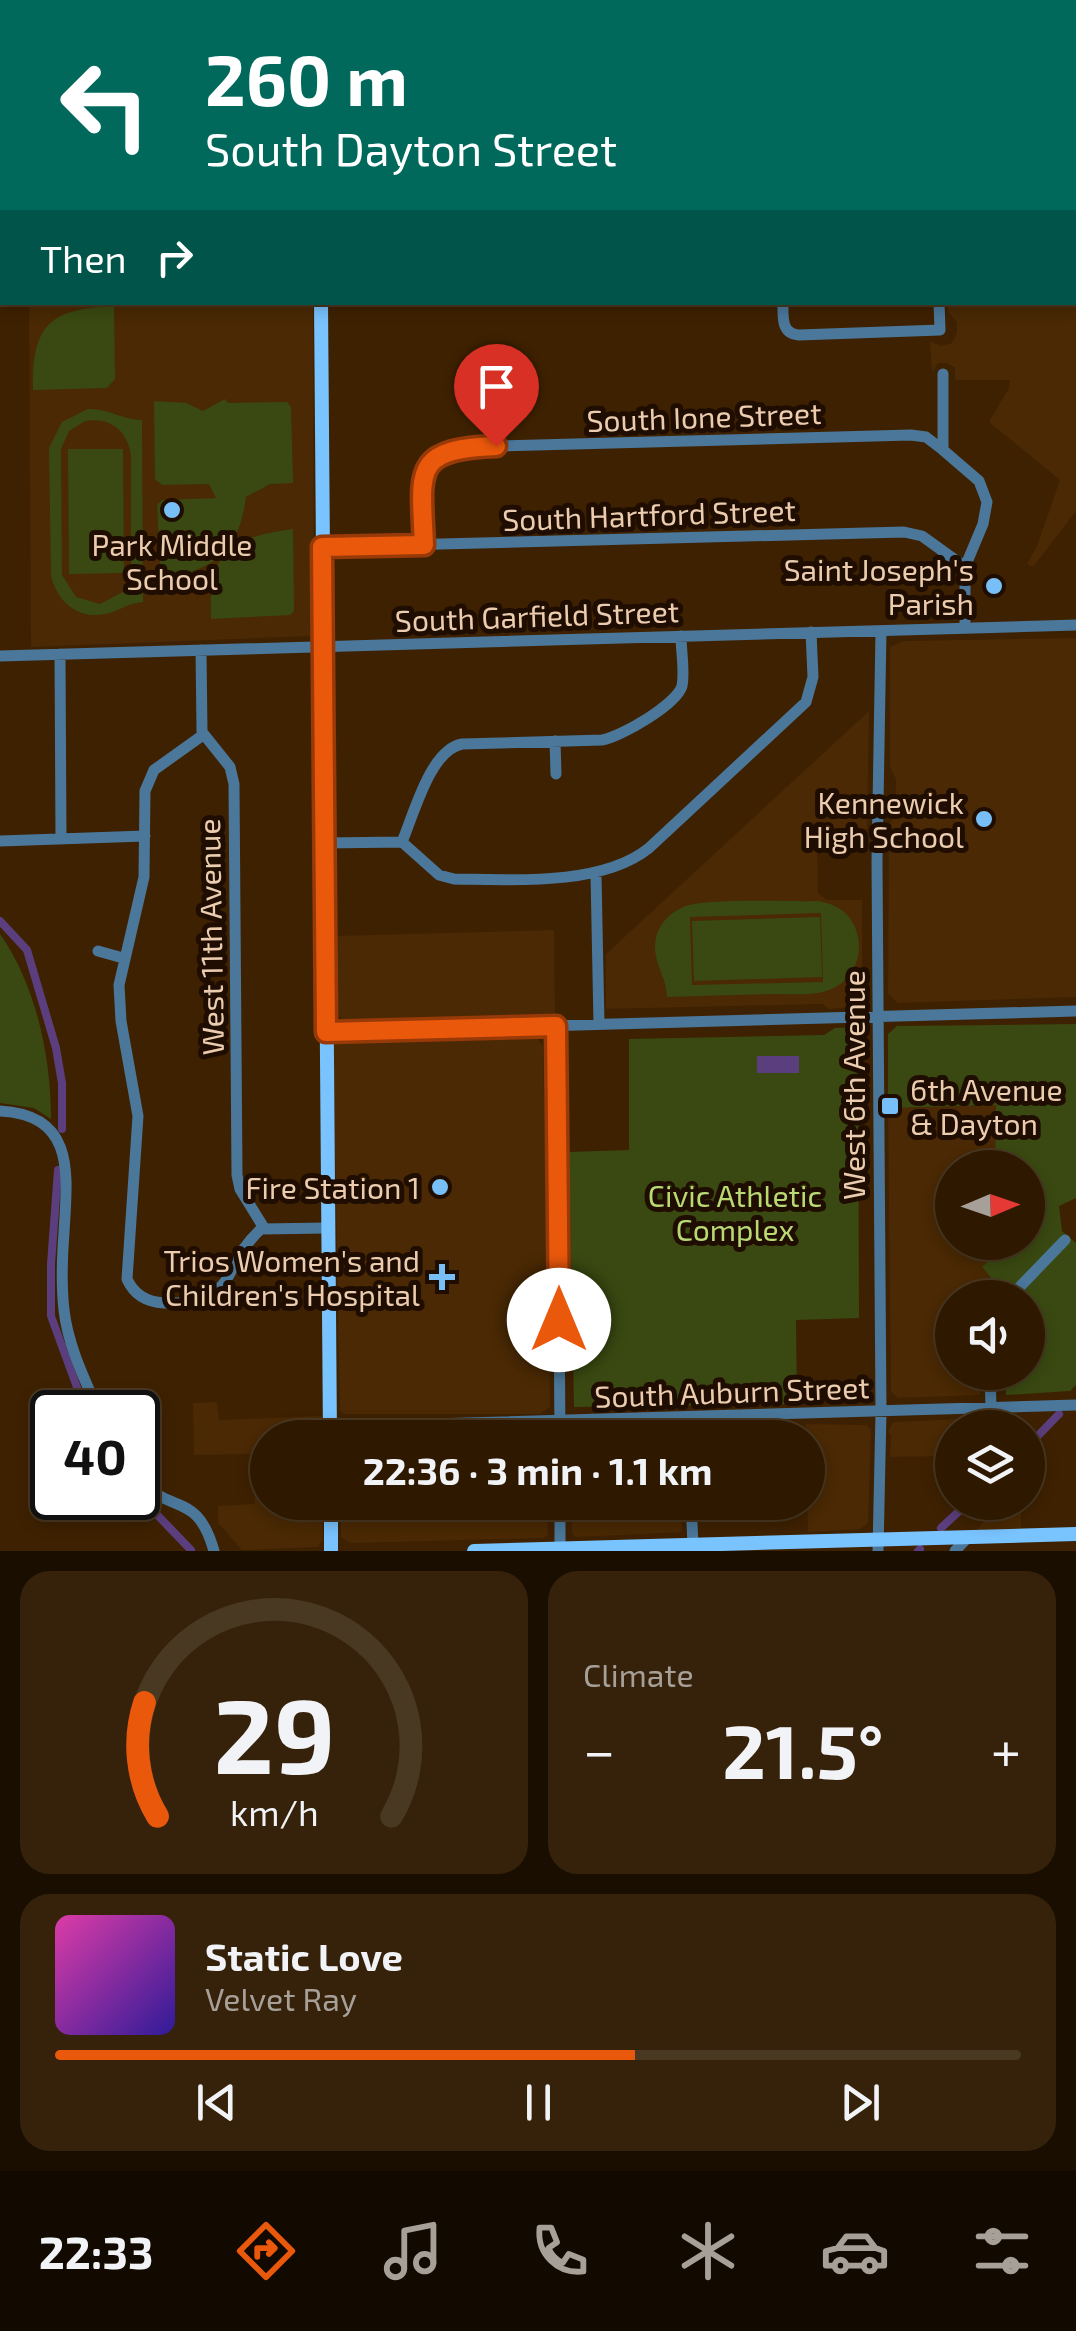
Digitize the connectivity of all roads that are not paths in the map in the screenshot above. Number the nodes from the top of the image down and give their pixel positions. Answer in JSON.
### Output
{"nodes":[{"id":1,"x":321,"y":305,"type":"edge"},
{"id":2,"x":783,"y":305,"type":"edge"},
{"id":3,"x":938,"y":305,"type":"edge"},
{"id":4,"x":943,"y":374,"type":"dead end"},
{"id":5,"x":943,"y":450,"type":"junction"},
{"id":6,"x":424,"y":545,"type":"junction"},
{"id":7,"x":322,"y":547,"type":"junction"},
{"id":8,"x":966,"y":567,"type":"junction"},
{"id":9,"x":1076,"y":625,"type":"edge"},
{"id":10,"x":966,"y":628,"type":"junction"},
{"id":11,"x":881,"y":630,"type":"junction"},
{"id":12,"x":811,"y":632,"type":"junction"},
{"id":13,"x":681,"y":636,"type":"junction"},
{"id":14,"x":324,"y":646,"type":"junction"},
{"id":15,"x":201,"y":650,"type":"junction"},
{"id":16,"x":60,"y":654,"type":"junction"},
{"id":17,"x":0,"y":656,"type":"edge"},
{"id":18,"x":203,"y":735,"type":"junction"},
{"id":19,"x":555,"y":741,"type":"junction"},
{"id":20,"x":556,"y":774,"type":"dead end"},
{"id":21,"x":145,"y":836,"type":"junction"},
{"id":22,"x":60,"y":839,"type":"junction"},
{"id":23,"x":0,"y":841,"type":"edge"},
{"id":24,"x":402,"y":842,"type":"junction"},
{"id":25,"x":325,"y":843,"type":"junction"},
{"id":26,"x":596,"y":875,"type":"junction"},
{"id":27,"x":98,"y":951,"type":"dead end"},
{"id":28,"x":123,"y":958,"type":"junction"},
{"id":29,"x":1076,"y":1011,"type":"edge"},
{"id":30,"x":878,"y":1016,"type":"junction"},
{"id":31,"x":599,"y":1024,"type":"junction"},
{"id":32,"x":556,"y":1026,"type":"junction"},
{"id":33,"x":326,"y":1032,"type":"junction"},
{"id":34,"x":0,"y":1111,"type":"edge"},
{"id":35,"x":264,"y":1228,"type":"junction"},
{"id":36,"x":328,"y":1228,"type":"junction"},
{"id":37,"x":1065,"y":1240,"type":"dead end"},
{"id":38,"x":1027,"y":1280,"type":"edge"},
{"id":39,"x":91,"y":1390,"type":"edge"},
{"id":40,"x":990,"y":1390,"type":"edge"},
{"id":41,"x":1076,"y":1405,"type":"edge"},
{"id":42,"x":990,"y":1408,"type":"junction"},
{"id":43,"x":882,"y":1412,"type":"junction"},
{"id":44,"x":689,"y":1417,"type":"junction"},
{"id":45,"x":330,"y":1420,"type":"edge"},
{"id":46,"x":560,"y":1420,"type":"edge"},
{"id":47,"x":592,"y":1420,"type":"edge"},
{"id":48,"x":689,"y":1420,"type":"edge"},
{"id":49,"x":160,"y":1498,"type":"edge"},
{"id":50,"x":331,"y":1520,"type":"edge"},
{"id":51,"x":560,"y":1520,"type":"edge"},
{"id":52,"x":688,"y":1520,"type":"edge"},
{"id":53,"x":1076,"y":1534,"type":"edge"},
{"id":54,"x":968,"y":1537,"type":"junction"},
{"id":55,"x":987,"y":1544,"type":"edge"},
{"id":56,"x":878,"y":1545,"type":"edge"},
{"id":57,"x":683,"y":1547,"type":"edge"},
{"id":58,"x":560,"y":1550,"type":"edge"},
{"id":59,"x":214,"y":1551,"type":"edge"},
{"id":60,"x":331,"y":1551,"type":"edge"},
{"id":61,"x":474,"y":1551,"type":"edge"},
{"id":62,"x":955,"y":1551,"type":"edge"}],
"edges":[{"from":1,"to":7,"type":"main road"},
{"from":2,"to":3,"type":"street"},
{"from":4,"to":5,"type":"street"},
{"from":5,"to":6,"type":"street","name":"South Ione Street"},
{"from":5,"to":8,"type":"street"},
{"from":6,"to":7,"type":"street","name":"South Hartford Street"},
{"from":6,"to":8,"type":"street","name":"South Hartford Street"},
{"from":7,"to":14,"type":"main road"},
{"from":8,"to":10,"type":"street"},
{"from":9,"to":10,"type":"street","name":"South Garfield Street"},
{"from":10,"to":11,"type":"street","name":"South Garfield Street"},
{"from":11,"to":12,"type":"street","name":"South Garfield Street"},
{"from":11,"to":30,"type":"street","name":"West 6th Avenue"},
{"from":12,"to":13,"type":"street","name":"South Garfield Street"},
{"from":12,"to":26,"type":"street"},
{"from":13,"to":14,"type":"street","name":"South Garfield Street"},
{"from":13,"to":19,"type":"street"},
{"from":14,"to":15,"type":"street","name":"South Garfield Street"},
{"from":14,"to":25,"type":"main road"},
{"from":15,"to":16,"type":"street","name":"South Garfield Street"},
{"from":15,"to":18,"type":"street"},
{"from":16,"to":17,"type":"street","name":"South Garfield Street"},
{"from":16,"to":22,"type":"street"},
{"from":18,"to":21,"type":"street"},
{"from":18,"to":35,"type":"street","name":"West 11th Avenue"},
{"from":19,"to":20,"type":"street"},
{"from":19,"to":24,"type":"street"},
{"from":21,"to":22,"type":"street"},
{"from":21,"to":28,"type":"street"},
{"from":22,"to":23,"type":"street"},
{"from":24,"to":25,"type":"street"},
{"from":24,"to":26,"type":"street"},
{"from":25,"to":33,"type":"main road"},
{"from":26,"to":31,"type":"street"},
{"from":27,"to":28,"type":"street"},
{"from":28,"to":35,"type":"street"},
{"from":29,"to":30,"type":"street"},
{"from":30,"to":31,"type":"street"},
{"from":30,"to":43,"type":"street","name":"West 6th Avenue"},
{"from":31,"to":32,"type":"street"},
{"from":32,"to":33,"type":"street"},
{"from":32,"to":46,"type":"street"},
{"from":33,"to":36,"type":"main road"},
{"from":34,"to":39,"type":"street"},
{"from":35,"to":36,"type":"street"},
{"from":36,"to":45,"type":"main road"},
{"from":37,"to":38,"type":"street"},
{"from":40,"to":42,"type":"street"},
{"from":41,"to":42,"type":"street","name":"South Auburn Street"},
{"from":42,"to":43,"type":"street","name":"South Auburn Street"},
{"from":43,"to":44,"type":"street","name":"South Auburn Street"},
{"from":43,"to":56,"type":"street","name":"West 6th Avenue"},
{"from":44,"to":47,"type":"street","name":"South Auburn Street"},
{"from":44,"to":48,"type":"street"},
{"from":49,"to":59,"type":"street"},
{"from":50,"to":60,"type":"main road"},
{"from":51,"to":58,"type":"street"},
{"from":52,"to":57,"type":"street"},
{"from":53,"to":55,"type":"main road"},
{"from":54,"to":55,"type":"main road"},
{"from":54,"to":56,"type":"main road"},
{"from":54,"to":62,"type":"street"},
{"from":56,"to":57,"type":"main road"},
{"from":57,"to":58,"type":"main road"},
{"from":58,"to":61,"type":"main road"}]}
